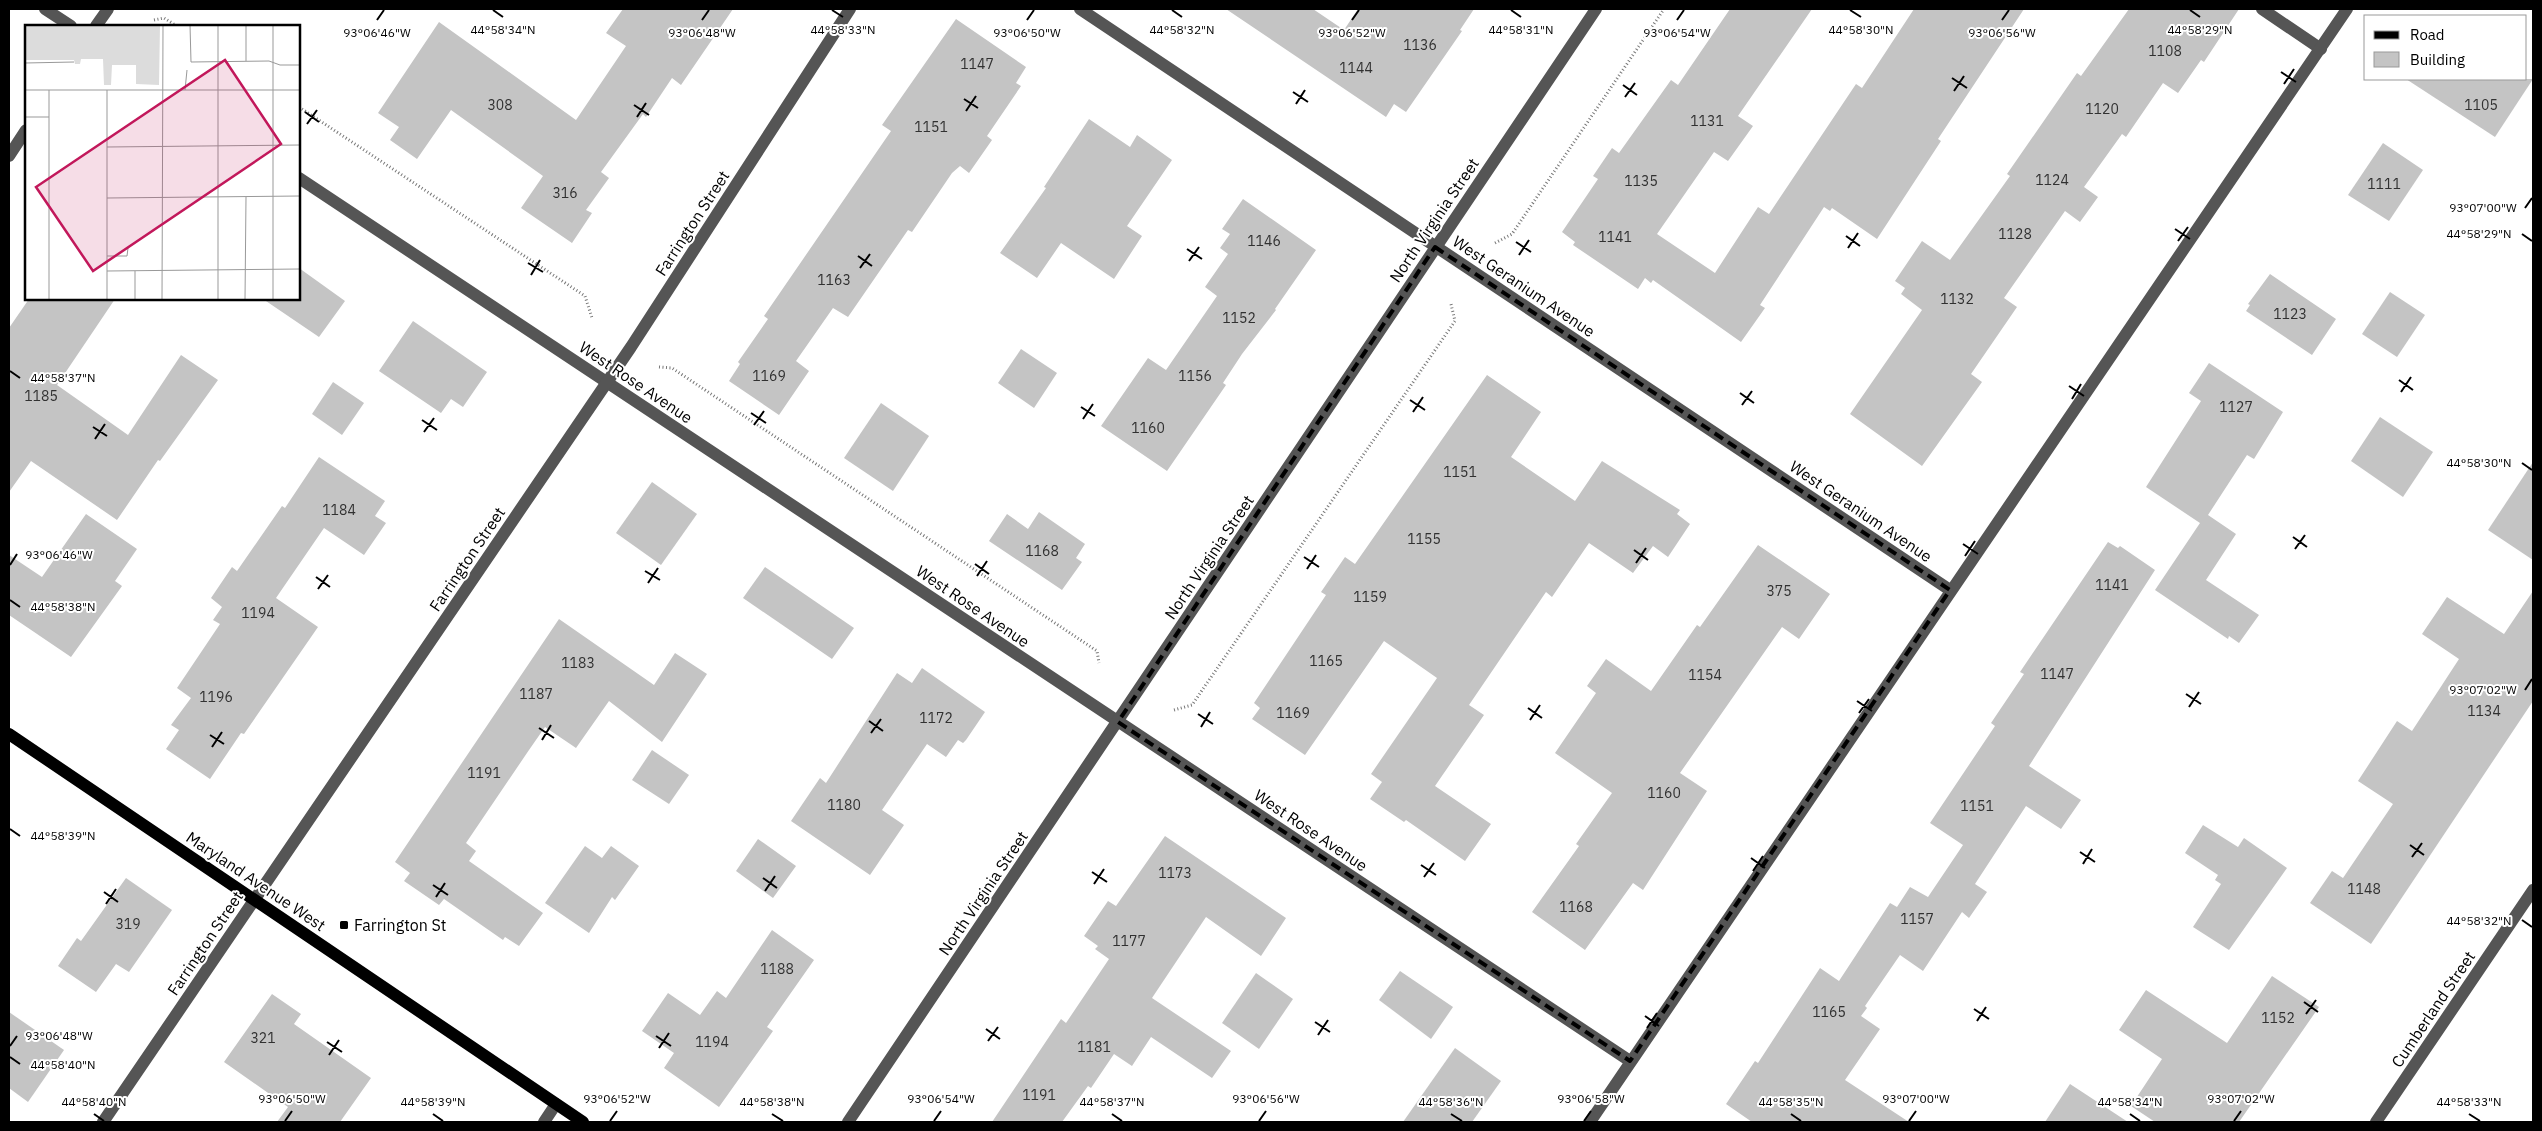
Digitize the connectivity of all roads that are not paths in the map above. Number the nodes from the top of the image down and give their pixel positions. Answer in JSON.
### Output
{"nodes":[{"id":1,"x":45,"y":9,"type":"edge"},
{"id":2,"x":108,"y":9,"type":"edge"},
{"id":3,"x":850,"y":9,"type":"edge"},
{"id":4,"x":1080,"y":9,"type":"edge"},
{"id":5,"x":1596,"y":9,"type":"edge"},
{"id":6,"x":2262,"y":9,"type":"edge"},
{"id":7,"x":2347,"y":9,"type":"edge"},
{"id":8,"x":69,"y":25,"type":"edge"},
{"id":9,"x":97,"y":25,"type":"edge"},
{"id":10,"x":2321,"y":49,"type":"junction"},
{"id":11,"x":25,"y":132,"type":"edge"},
{"id":12,"x":9,"y":156,"type":"edge"},
{"id":13,"x":300,"y":179,"type":"edge"},
{"id":14,"x":1435,"y":247,"type":"junction"},
{"id":15,"x":608,"y":382,"type":"junction"},
{"id":16,"x":1950,"y":590,"type":"junction"},
{"id":17,"x":1118,"y":722,"type":"junction"},
{"id":18,"x":9,"y":734,"type":"edge"},
{"id":19,"x":2533,"y":890,"type":"edge"},
{"id":20,"x":254,"y":900,"type":"junction"},
{"id":21,"x":1630,"y":1061,"type":"junction"},
{"id":22,"x":556,"y":1104,"type":"junction"},
{"id":23,"x":103,"y":1122,"type":"edge"},
{"id":24,"x":544,"y":1122,"type":"edge"},
{"id":25,"x":583,"y":1122,"type":"edge"},
{"id":26,"x":848,"y":1122,"type":"edge"},
{"id":27,"x":1590,"y":1122,"type":"edge"},
{"id":28,"x":2376,"y":1122,"type":"edge"}],
"edges":[{"from":1,"to":8,"type":"street"},
{"from":2,"to":9,"type":"street"},
{"from":3,"to":15,"type":"street","name":"Farrington Street"},
{"from":4,"to":14,"type":"street","name":"West Geranium Avenue"},
{"from":5,"to":14,"type":"street","name":"North Virginia Street"},
{"from":6,"to":10,"type":"street"},
{"from":7,"to":10,"type":"street"},
{"from":10,"to":16,"type":"street"},
{"from":11,"to":12,"type":"street"},
{"from":13,"to":15,"type":"street","name":"West Rose Avenue"},
{"from":14,"to":16,"type":"street","name":"West Geranium Avenue"},
{"from":14,"to":17,"type":"street","name":"North Virginia Street"},
{"from":15,"to":17,"type":"street","name":"West Rose Avenue"},
{"from":15,"to":20,"type":"street","name":"Farrington Street"},
{"from":16,"to":21,"type":"street"},
{"from":17,"to":21,"type":"street","name":"West Rose Avenue"},
{"from":17,"to":26,"type":"street","name":"North Virginia Street"},
{"from":18,"to":20,"type":"main road","name":"Maryland Avenue West"},
{"from":19,"to":28,"type":"street","name":"Cumberland Street"},
{"from":20,"to":22,"type":"main road","name":"Maryland Avenue West"},
{"from":20,"to":23,"type":"street","name":"Farrington Street"},
{"from":21,"to":27,"type":"street"},
{"from":22,"to":24,"type":"street"},
{"from":22,"to":25,"type":"main road","name":"Maryland Avenue West"}]}
